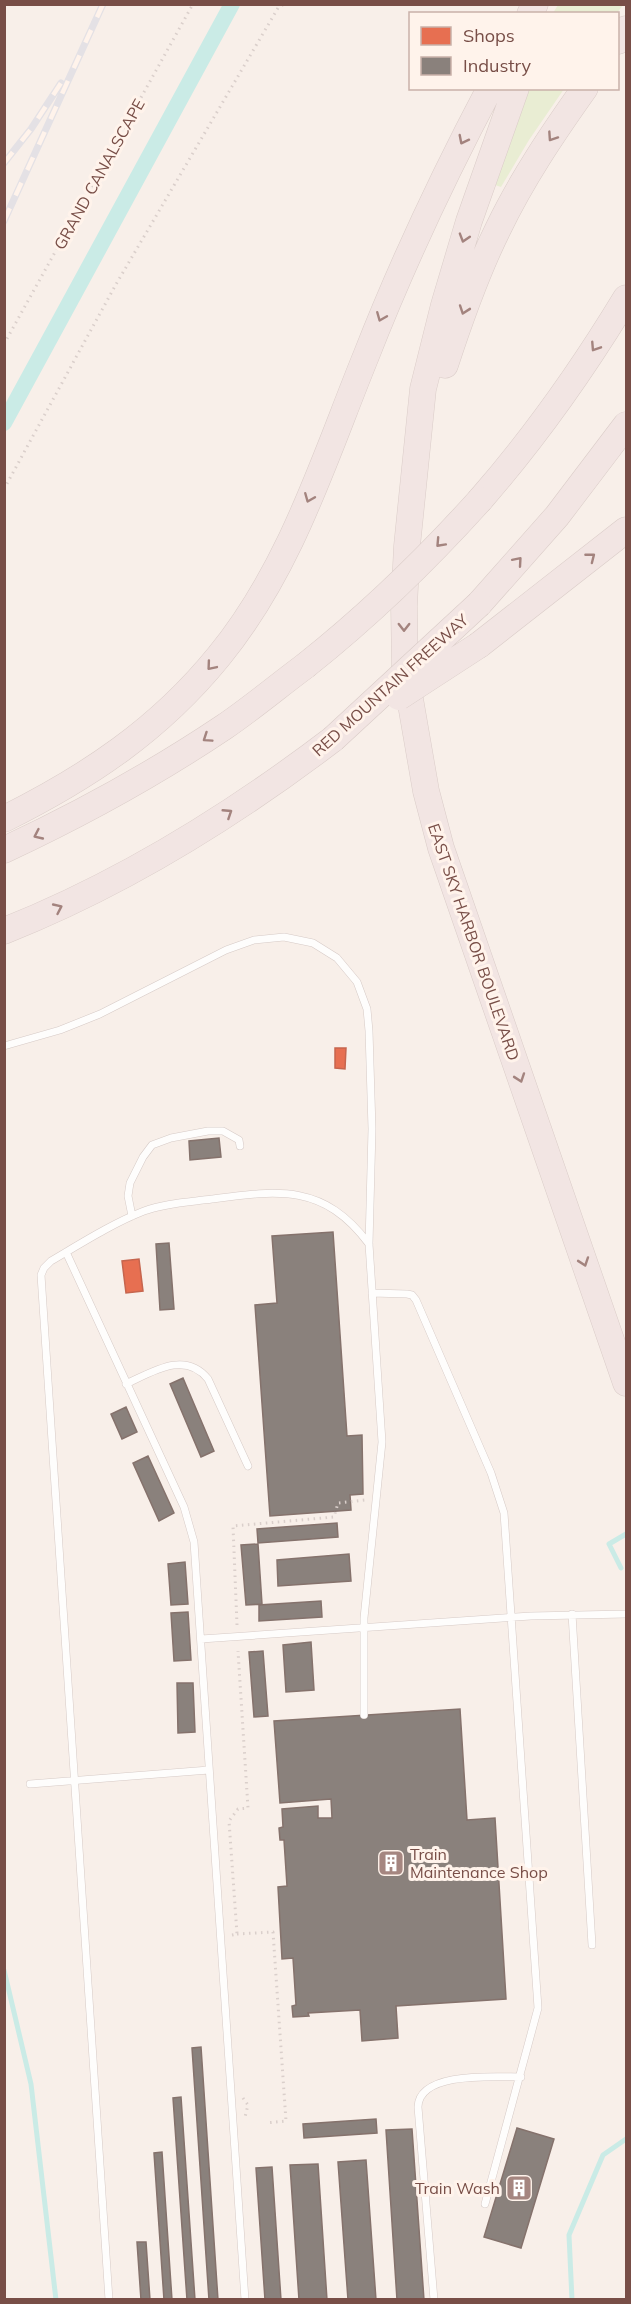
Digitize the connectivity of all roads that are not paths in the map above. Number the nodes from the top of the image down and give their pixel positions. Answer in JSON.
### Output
{"nodes":[{"id":1,"x":489,"y":90,"type":"edge"},
{"id":2,"x":515,"y":90,"type":"edge"},
{"id":3,"x":584,"y":90,"type":"edge"},
{"id":4,"x":627,"y":298,"type":"edge"},
{"id":5,"x":627,"y":425,"type":"edge"},
{"id":6,"x":414,"y":485,"type":"junction"},
{"id":7,"x":627,"y":530,"type":"edge"},
{"id":8,"x":333,"y":739,"type":"junction"},
{"id":9,"x":4,"y":819,"type":"edge"},
{"id":10,"x":4,"y":850,"type":"edge"},
{"id":11,"x":4,"y":931,"type":"edge"},
{"id":12,"x":4,"y":1046,"type":"edge"},
{"id":13,"x":240,"y":1146,"type":"dead end"},
{"id":14,"x":132,"y":1216,"type":"junction"},
{"id":15,"x":369,"y":1244,"type":"junction"},
{"id":16,"x":66,"y":1252,"type":"junction"},
{"id":17,"x":372,"y":1293,"type":"junction"},
{"id":18,"x":627,"y":1383,"type":"edge"},
{"id":19,"x":126,"y":1384,"type":"junction"},
{"id":20,"x":248,"y":1466,"type":"dead end"},
{"id":21,"x":572,"y":1614,"type":"junction"},
{"id":22,"x":627,"y":1614,"type":"edge"},
{"id":23,"x":513,"y":1617,"type":"junction"},
{"id":24,"x":364,"y":1627,"type":"junction"},
{"id":25,"x":201,"y":1639,"type":"junction"},
{"id":26,"x":364,"y":1715,"type":"dead end"},
{"id":27,"x":209,"y":1770,"type":"junction"},
{"id":28,"x":75,"y":1779,"type":"junction"},
{"id":29,"x":30,"y":1784,"type":"dead end"},
{"id":30,"x":592,"y":1945,"type":"dead end"},
{"id":31,"x":520,"y":2078,"type":"junction"},
{"id":32,"x":485,"y":2204,"type":"dead end"},
{"id":33,"x":110,"y":2300,"type":"edge"},
{"id":34,"x":245,"y":2300,"type":"edge"},
{"id":35,"x":434,"y":2300,"type":"edge"}],
"edges":[{"from":1,"to":9,"type":"highway","one_way":true},
{"from":2,"to":6,"type":"highway","one_way":true},
{"from":3,"to":6,"type":"highway","one_way":true},
{"from":4,"to":10,"type":"highway","one_way":true,"bridge":true},
{"from":8,"to":5,"type":"highway","name":"RED MOUNTAIN FREEWAY","one_way":true,"bridge":true},
{"from":6,"to":18,"type":"highway","name":"EAST SKY HARBOR BOULEVARD","one_way":true},
{"from":8,"to":7,"type":"highway","one_way":true,"bridge":true},
{"from":11,"to":8,"type":"highway","name":"RED MOUNTAIN FREEWAY","one_way":true},
{"from":12,"to":15,"type":"lane"},
{"from":13,"to":14,"type":"lane"},
{"from":14,"to":15,"type":"lane"},
{"from":14,"to":16,"type":"lane"},
{"from":15,"to":17,"type":"lane"},
{"from":16,"to":19,"type":"lane"},
{"from":16,"to":28,"type":"lane"},
{"from":17,"to":23,"type":"lane"},
{"from":17,"to":24,"type":"lane"},
{"from":19,"to":20,"type":"lane"},
{"from":19,"to":25,"type":"lane"},
{"from":21,"to":22,"type":"lane"},
{"from":21,"to":23,"type":"lane"},
{"from":21,"to":30,"type":"lane"},
{"from":23,"to":24,"type":"lane"},
{"from":23,"to":31,"type":"lane"},
{"from":24,"to":25,"type":"lane"},
{"from":24,"to":26,"type":"lane"},
{"from":25,"to":27,"type":"lane"},
{"from":27,"to":28,"type":"lane"},
{"from":27,"to":34,"type":"lane"},
{"from":28,"to":29,"type":"lane"},
{"from":28,"to":33,"type":"lane"},
{"from":31,"to":32,"type":"lane"},
{"from":31,"to":35,"type":"lane"}]}
